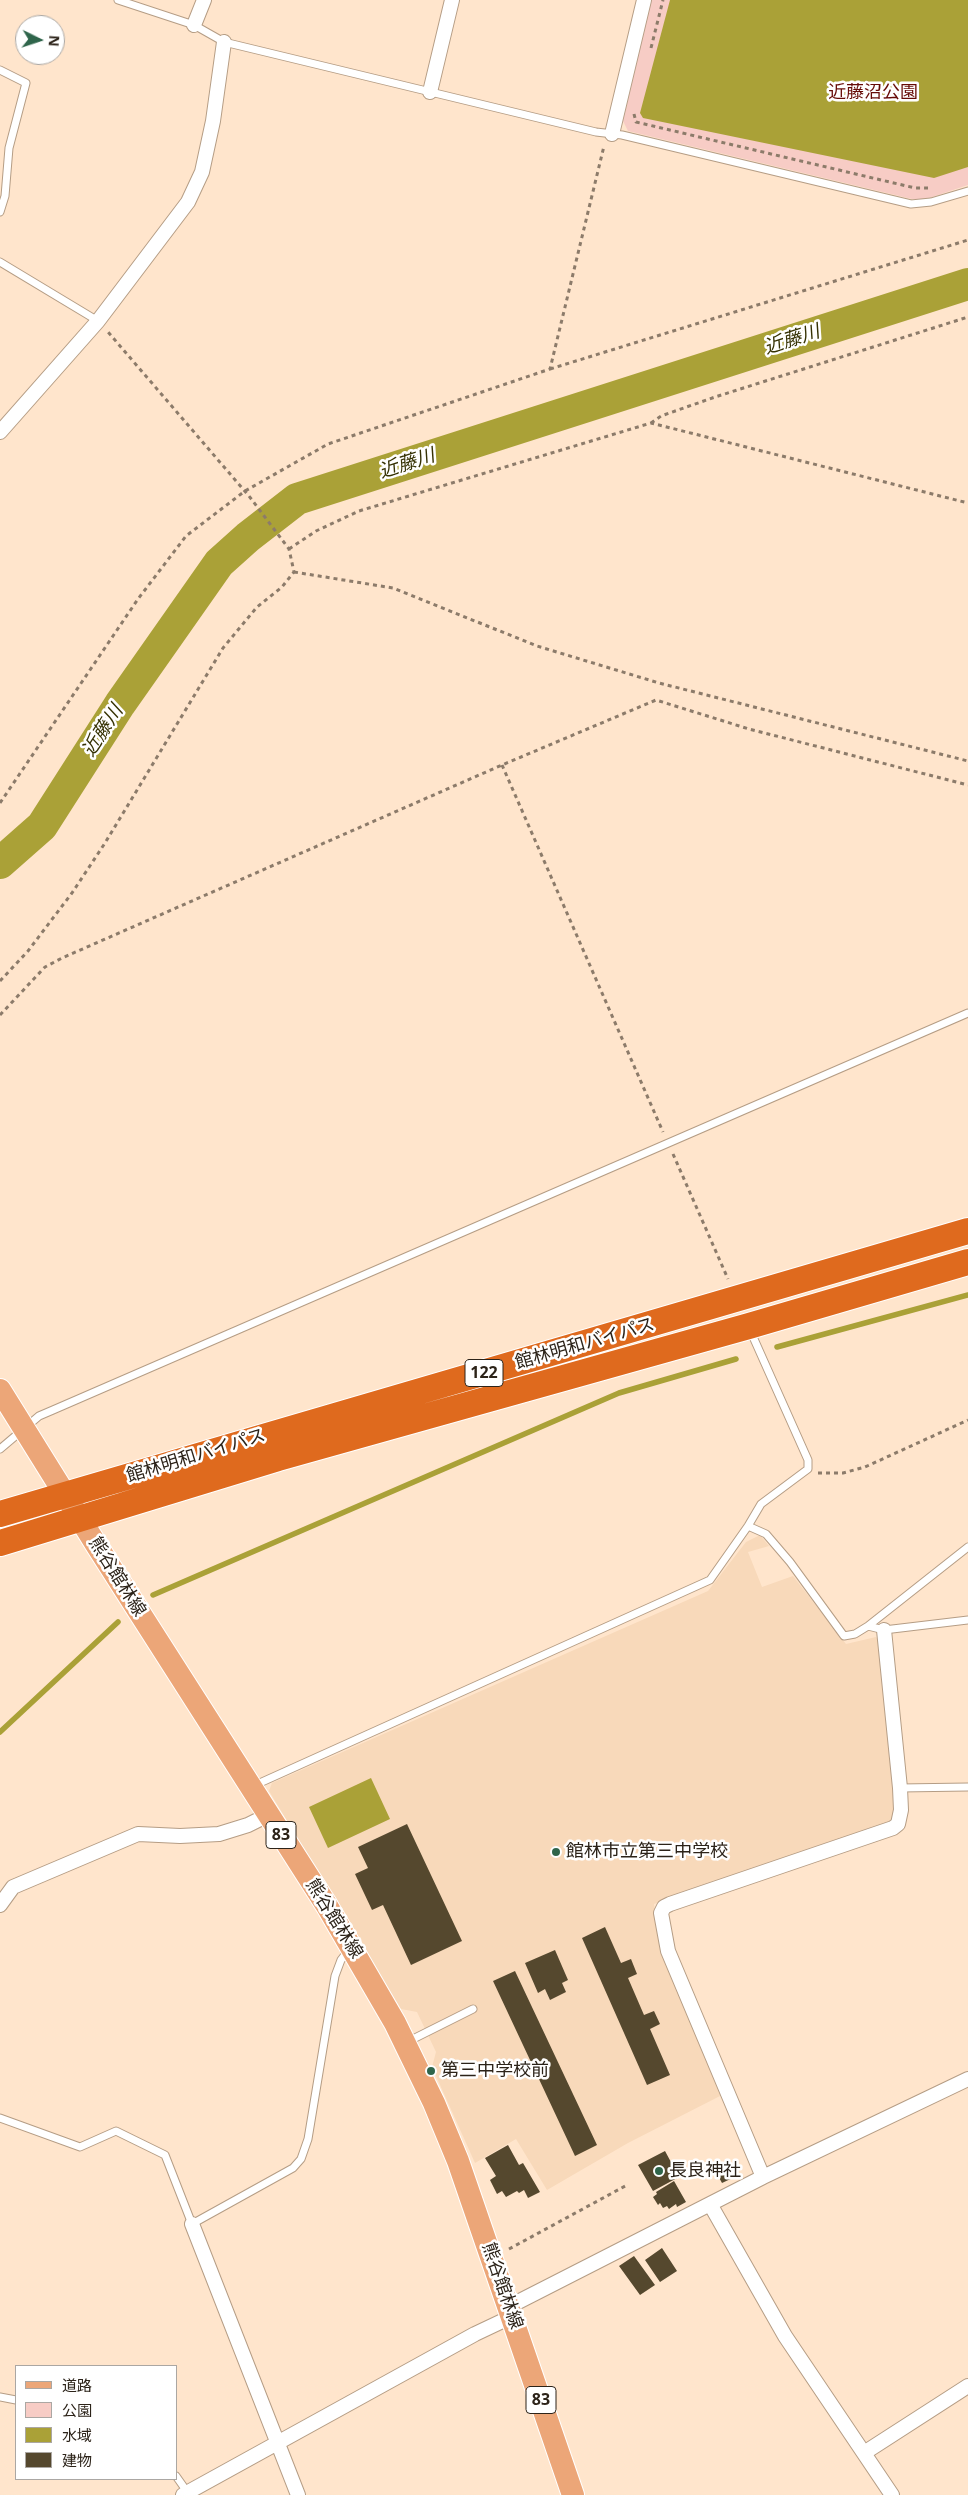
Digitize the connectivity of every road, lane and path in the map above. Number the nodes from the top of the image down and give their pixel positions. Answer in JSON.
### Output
{"nodes":[{"id":1,"x":118,"y":0,"type":"edge"},
{"id":2,"x":204,"y":0,"type":"edge"},
{"id":3,"x":452,"y":0,"type":"edge"},
{"id":4,"x":644,"y":0,"type":"edge"},
{"id":5,"x":663,"y":0,"type":"edge"},
{"id":6,"x":194,"y":25,"type":"junction"},
{"id":7,"x":224,"y":42,"type":"junction"},
{"id":8,"x":648,"y":58,"type":"dead end"},
{"id":9,"x":0,"y":70,"type":"edge"},
{"id":10,"x":430,"y":92,"type":"junction"},
{"id":11,"x":636,"y":106,"type":"dead end"},
{"id":12,"x":608,"y":138,"type":"junction"},
{"id":13,"x":928,"y":188,"type":"dead end"},
{"id":14,"x":968,"y":191,"type":"edge"},
{"id":15,"x":0,"y":212,"type":"edge"},
{"id":16,"x":968,"y":240,"type":"edge"},
{"id":17,"x":0,"y":262,"type":"edge"},
{"id":18,"x":968,"y":317,"type":"edge"},
{"id":19,"x":98,"y":321,"type":"junction"},
{"id":20,"x":550,"y":369,"type":"junction"},
{"id":21,"x":651,"y":423,"type":"junction"},
{"id":22,"x":0,"y":432,"type":"edge"},
{"id":23,"x":245,"y":491,"type":"junction"},
{"id":24,"x":968,"y":502,"type":"edge"},
{"id":25,"x":289,"y":549,"type":"junction"},
{"id":26,"x":294,"y":572,"type":"junction"},
{"id":27,"x":968,"y":761,"type":"edge"},
{"id":28,"x":502,"y":765,"type":"junction"},
{"id":29,"x":968,"y":785,"type":"edge"},
{"id":30,"x":0,"y":803,"type":"edge"},
{"id":31,"x":0,"y":980,"type":"edge"},
{"id":32,"x":968,"y":1013,"type":"edge"},
{"id":33,"x":0,"y":1015,"type":"edge"},
{"id":34,"x":668,"y":1142,"type":"junction"},
{"id":35,"x":968,"y":1232,"type":"edge"},
{"id":36,"x":968,"y":1262,"type":"edge"},
{"id":37,"x":737,"y":1300,"type":"junction"},
{"id":38,"x":749,"y":1326,"type":"junction"},
{"id":39,"x":0,"y":1390,"type":"edge"},
{"id":40,"x":968,"y":1420,"type":"edge"},
{"id":41,"x":24,"y":1429,"type":"junction"},
{"id":42,"x":0,"y":1449,"type":"edge"},
{"id":43,"x":808,"y":1469,"type":"junction"},
{"id":44,"x":65,"y":1495,"type":"junction"},
{"id":45,"x":0,"y":1514,"type":"edge"},
{"id":46,"x":80,"y":1519,"type":"junction"},
{"id":47,"x":748,"y":1526,"type":"junction"},
{"id":48,"x":0,"y":1543,"type":"edge"},
{"id":49,"x":968,"y":1547,"type":"edge"},
{"id":50,"x":968,"y":1620,"type":"edge"},
{"id":51,"x":868,"y":1626,"type":"junction"},
{"id":52,"x":884,"y":1630,"type":"junction"},
{"id":53,"x":968,"y":1787,"type":"edge"},
{"id":54,"x":250,"y":1788,"type":"junction"},
{"id":55,"x":900,"y":1788,"type":"junction"},
{"id":56,"x":268,"y":1815,"type":"junction"},
{"id":57,"x":0,"y":1905,"type":"edge"},
{"id":58,"x":352,"y":1947,"type":"junction"},
{"id":59,"x":473,"y":2009,"type":"dead end"},
{"id":60,"x":405,"y":2043,"type":"junction"},
{"id":61,"x":968,"y":2079,"type":"edge"},
{"id":62,"x":0,"y":2118,"type":"edge"},
{"id":63,"x":763,"y":2177,"type":"junction"},
{"id":64,"x":627,"y":2185,"type":"dead end"},
{"id":65,"x":710,"y":2204,"type":"junction"},
{"id":66,"x":192,"y":2224,"type":"junction"},
{"id":67,"x":493,"y":2258,"type":"junction"},
{"id":68,"x":511,"y":2311,"type":"junction"},
{"id":69,"x":968,"y":2386,"type":"edge"},
{"id":70,"x":0,"y":2397,"type":"edge"},
{"id":71,"x":15,"y":2400,"type":"edge"},
{"id":72,"x":278,"y":2444,"type":"junction"},
{"id":73,"x":864,"y":2453,"type":"junction"},
{"id":74,"x":178,"y":2480,"type":"edge"},
{"id":75,"x":185,"y":2494,"type":"edge"},
{"id":76,"x":298,"y":2495,"type":"edge"},
{"id":77,"x":573,"y":2495,"type":"edge"},
{"id":78,"x":892,"y":2495,"type":"edge"}],
"edges":[{"from":1,"to":6,"type":"lane"},
{"from":2,"to":6,"type":"street"},
{"from":3,"to":10,"type":"street"},
{"from":4,"to":12,"type":"street"},
{"from":5,"to":8,"type":"path"},
{"from":6,"to":7,"type":"lane"},
{"from":7,"to":10,"type":"lane"},
{"from":7,"to":19,"type":"street"},
{"from":9,"to":15,"type":"lane"},
{"from":10,"to":12,"type":"lane"},
{"from":11,"to":13,"type":"path"},
{"from":12,"to":14,"type":"lane"},
{"from":12,"to":20,"type":"path"},
{"from":16,"to":20,"type":"path"},
{"from":17,"to":19,"type":"lane"},
{"from":18,"to":21,"type":"path"},
{"from":19,"to":22,"type":"street"},
{"from":19,"to":23,"type":"path"},
{"from":20,"to":23,"type":"path"},
{"from":21,"to":24,"type":"path"},
{"from":21,"to":25,"type":"path"},
{"from":23,"to":25,"type":"path"},
{"from":23,"to":30,"type":"path"},
{"from":25,"to":26,"type":"path"},
{"from":26,"to":27,"type":"path"},
{"from":26,"to":31,"type":"path"},
{"from":28,"to":29,"type":"path"},
{"from":28,"to":33,"type":"path"},
{"from":28,"to":34,"type":"path"},
{"from":32,"to":34,"type":"lane"},
{"from":34,"to":37,"type":"path"},
{"from":34,"to":41,"type":"lane"},
{"from":35,"to":37,"type":"highway","name":"館林明和バイパス","number":"122"},
{"from":36,"to":38,"type":"highway","name":"館林明和バイパス","number":"122"},
{"from":37,"to":44,"type":"highway","name":"館林明和バイパス","number":"122"},
{"from":38,"to":43,"type":"lane"},
{"from":38,"to":46,"type":"highway","name":"館林明和バイパス","number":"122"},
{"from":39,"to":41,"type":"main road","name":"熊谷館林線","number":"83"},
{"from":40,"to":43,"type":"path"},
{"from":41,"to":42,"type":"lane"},
{"from":41,"to":44,"type":"main road","name":"熊谷館林線","number":"83"},
{"from":43,"to":47,"type":"lane"},
{"from":44,"to":45,"type":"highway","name":"館林明和バイパス","number":"122"},
{"from":44,"to":46,"type":"main road","name":"熊谷館林線","number":"83"},
{"from":46,"to":48,"type":"highway","name":"館林明和バイパス","number":"122"},
{"from":46,"to":54,"type":"main road","name":"熊谷館林線","number":"83"},
{"from":47,"to":51,"type":"lane"},
{"from":47,"to":54,"type":"lane"},
{"from":49,"to":51,"type":"lane"},
{"from":50,"to":52,"type":"lane"},
{"from":51,"to":52,"type":"lane"},
{"from":52,"to":55,"type":"street"},
{"from":53,"to":55,"type":"lane"},
{"from":54,"to":56,"type":"main road","name":"熊谷館林線","number":"83"},
{"from":55,"to":63,"type":"street"},
{"from":56,"to":57,"type":"street"},
{"from":56,"to":58,"type":"main road","name":"熊谷館林線","number":"83"},
{"from":58,"to":60,"type":"main road","name":"熊谷館林線","number":"83"},
{"from":58,"to":66,"type":"lane"},
{"from":59,"to":60,"type":"lane"},
{"from":60,"to":67,"type":"main road","name":"熊谷館林線","number":"83"},
{"from":61,"to":63,"type":"street"},
{"from":62,"to":66,"type":"lane"},
{"from":63,"to":65,"type":"street"},
{"from":64,"to":67,"type":"path"},
{"from":65,"to":68,"type":"street"},
{"from":65,"to":73,"type":"street"},
{"from":66,"to":72,"type":"street"},
{"from":67,"to":68,"type":"main road","name":"熊谷館林線","number":"83"},
{"from":68,"to":72,"type":"street"},
{"from":68,"to":77,"type":"main road","name":"熊谷館林線","number":"83"},
{"from":69,"to":73,"type":"street"},
{"from":70,"to":71,"type":"lane"},
{"from":72,"to":75,"type":"street"},
{"from":72,"to":76,"type":"street"},
{"from":73,"to":78,"type":"street"},
{"from":74,"to":75,"type":"lane"}]}
